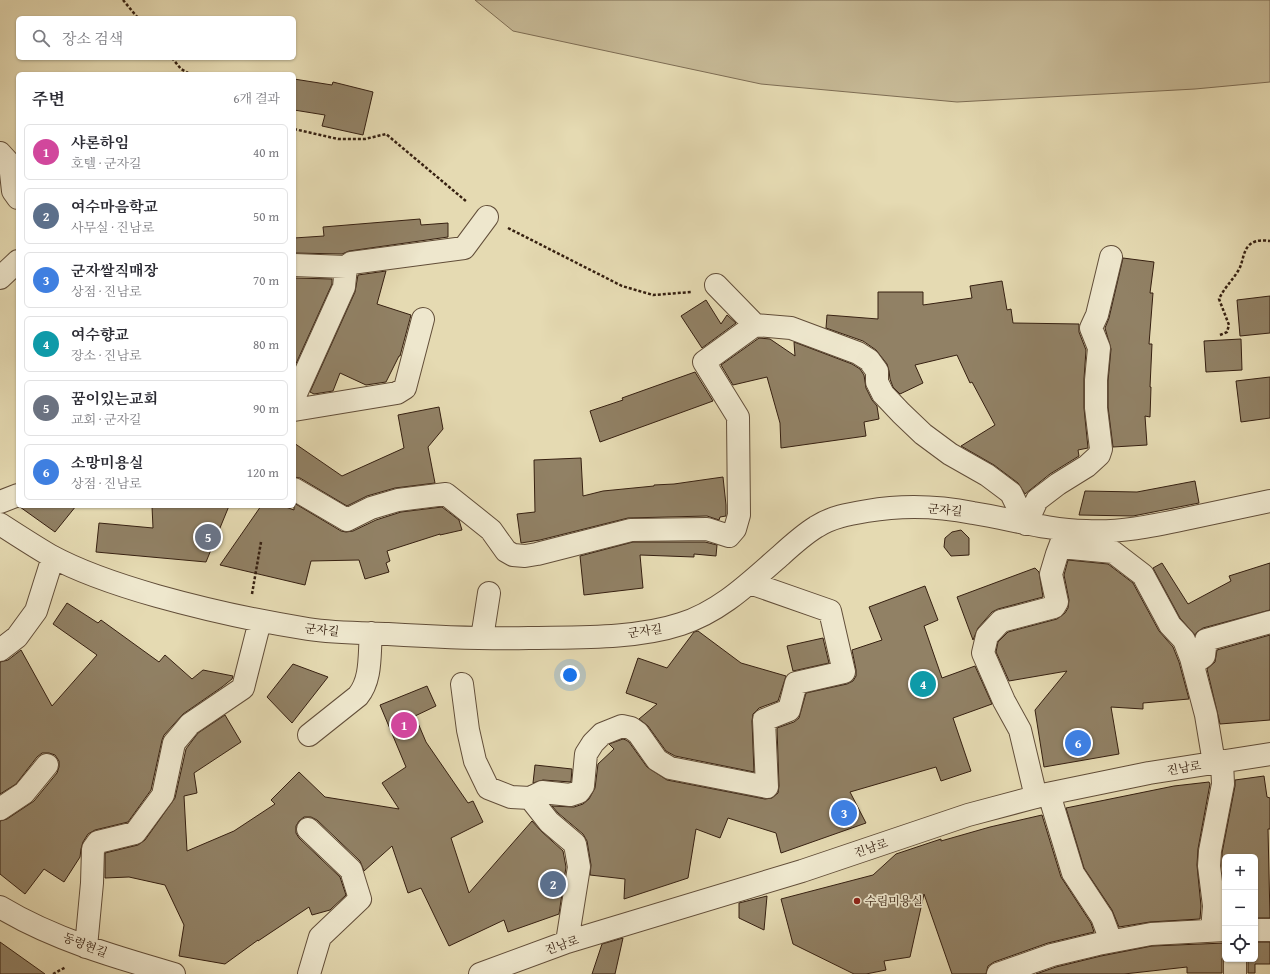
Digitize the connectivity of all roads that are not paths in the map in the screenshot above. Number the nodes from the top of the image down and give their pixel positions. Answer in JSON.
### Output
{"nodes":[{"id":1,"x":0,"y":153,"type":"edge"},
{"id":2,"x":16,"y":195,"type":"edge"},
{"id":3,"x":487,"y":216,"type":"road end"},
{"id":4,"x":1111,"y":257,"type":"dead end"},
{"id":5,"x":16,"y":263,"type":"edge"},
{"id":6,"x":296,"y":264,"type":"edge"},
{"id":7,"x":346,"y":267,"type":"junction"},
{"id":8,"x":0,"y":278,"type":"edge"},
{"id":9,"x":716,"y":285,"type":"road end"},
{"id":10,"x":423,"y":319,"type":"dead end"},
{"id":11,"x":755,"y":326,"type":"junction"},
{"id":12,"x":296,"y":394,"type":"edge"},
{"id":13,"x":296,"y":410,"type":"edge"},
{"id":14,"x":296,"y":490,"type":"edge"},
{"id":15,"x":16,"y":496,"type":"edge"},
{"id":16,"x":1270,"y":501,"type":"edge"},
{"id":17,"x":0,"y":502,"type":"edge"},
{"id":18,"x":0,"y":524,"type":"edge"},
{"id":19,"x":1026,"y":524,"type":"junction"},
{"id":20,"x":1063,"y":538,"type":"junction"},
{"id":21,"x":53,"y":557,"type":"junction"},
{"id":22,"x":750,"y":583,"type":"junction"},
{"id":23,"x":489,"y":593,"type":"dead end"},
{"id":24,"x":254,"y":619,"type":"junction"},
{"id":25,"x":1270,"y":622,"type":"edge"},
{"id":26,"x":371,"y":633,"type":"junction"},
{"id":27,"x":482,"y":638,"type":"junction"},
{"id":28,"x":0,"y":650,"type":"edge"},
{"id":29,"x":1193,"y":664,"type":"junction"},
{"id":30,"x":462,"y":684,"type":"dead end"},
{"id":31,"x":309,"y":735,"type":"dead end"},
{"id":32,"x":1270,"y":754,"type":"edge"},
{"id":33,"x":1218,"y":762,"type":"junction"},
{"id":34,"x":47,"y":765,"type":"dead end"},
{"id":35,"x":1042,"y":795,"type":"junction"},
{"id":36,"x":530,"y":798,"type":"junction"},
{"id":37,"x":0,"y":809,"type":"edge"},
{"id":38,"x":308,"y":829,"type":"dead end"},
{"id":39,"x":0,"y":907,"type":"edge"},
{"id":40,"x":1218,"y":930,"type":"edge"},
{"id":41,"x":1258,"y":930,"type":"edge"},
{"id":42,"x":1270,"y":930,"type":"edge"},
{"id":43,"x":1111,"y":941,"type":"junction"},
{"id":44,"x":567,"y":942,"type":"junction"},
{"id":45,"x":86,"y":947,"type":"junction"},
{"id":46,"x":1235,"y":962,"type":"edge"},
{"id":47,"x":174,"y":974,"type":"edge"},
{"id":48,"x":309,"y":974,"type":"edge"},
{"id":49,"x":480,"y":974,"type":"edge"},
{"id":50,"x":998,"y":974,"type":"edge"},
{"id":51,"x":1235,"y":974,"type":"edge"}],
"edges":[{"from":1,"to":2,"type":"street"},
{"from":3,"to":7,"type":"street"},
{"from":4,"to":19,"type":"street"},
{"from":5,"to":8,"type":"street"},
{"from":6,"to":7,"type":"street"},
{"from":7,"to":12,"type":"street"},
{"from":9,"to":11,"type":"street"},
{"from":10,"to":13,"type":"street"},
{"from":11,"to":14,"type":"street"},
{"from":11,"to":19,"type":"street"},
{"from":15,"to":17,"type":"street"},
{"from":16,"to":20,"type":"street","name":"군자길"},
{"from":18,"to":21,"type":"street","name":"군자길"},
{"from":19,"to":20,"type":"street","name":"군자길"},
{"from":19,"to":22,"type":"street","name":"군자길"},
{"from":20,"to":29,"type":"street"},
{"from":20,"to":35,"type":"street"},
{"from":21,"to":24,"type":"street","name":"군자길"},
{"from":21,"to":28,"type":"street"},
{"from":22,"to":27,"type":"street","name":"군자길"},
{"from":22,"to":36,"type":"street"},
{"from":23,"to":27,"type":"street"},
{"from":24,"to":26,"type":"street","name":"군자길"},
{"from":24,"to":45,"type":"street"},
{"from":25,"to":29,"type":"street"},
{"from":26,"to":27,"type":"street","name":"군자길"},
{"from":26,"to":31,"type":"street"},
{"from":29,"to":33,"type":"street"},
{"from":30,"to":36,"type":"street"},
{"from":32,"to":33,"type":"street","name":"진남로"},
{"from":33,"to":35,"type":"street","name":"진남로"},
{"from":33,"to":40,"type":"street"},
{"from":34,"to":37,"type":"street"},
{"from":35,"to":43,"type":"street"},
{"from":35,"to":44,"type":"street","name":"진남로"},
{"from":36,"to":44,"type":"street"},
{"from":38,"to":48,"type":"street"},
{"from":39,"to":45,"type":"street","name":"동령현길"},
{"from":40,"to":43,"type":"street"},
{"from":41,"to":42,"type":"street"},
{"from":43,"to":50,"type":"street"},
{"from":44,"to":49,"type":"street","name":"진남로"},
{"from":45,"to":47,"type":"street","name":"동령현길"},
{"from":46,"to":51,"type":"street"}]}
